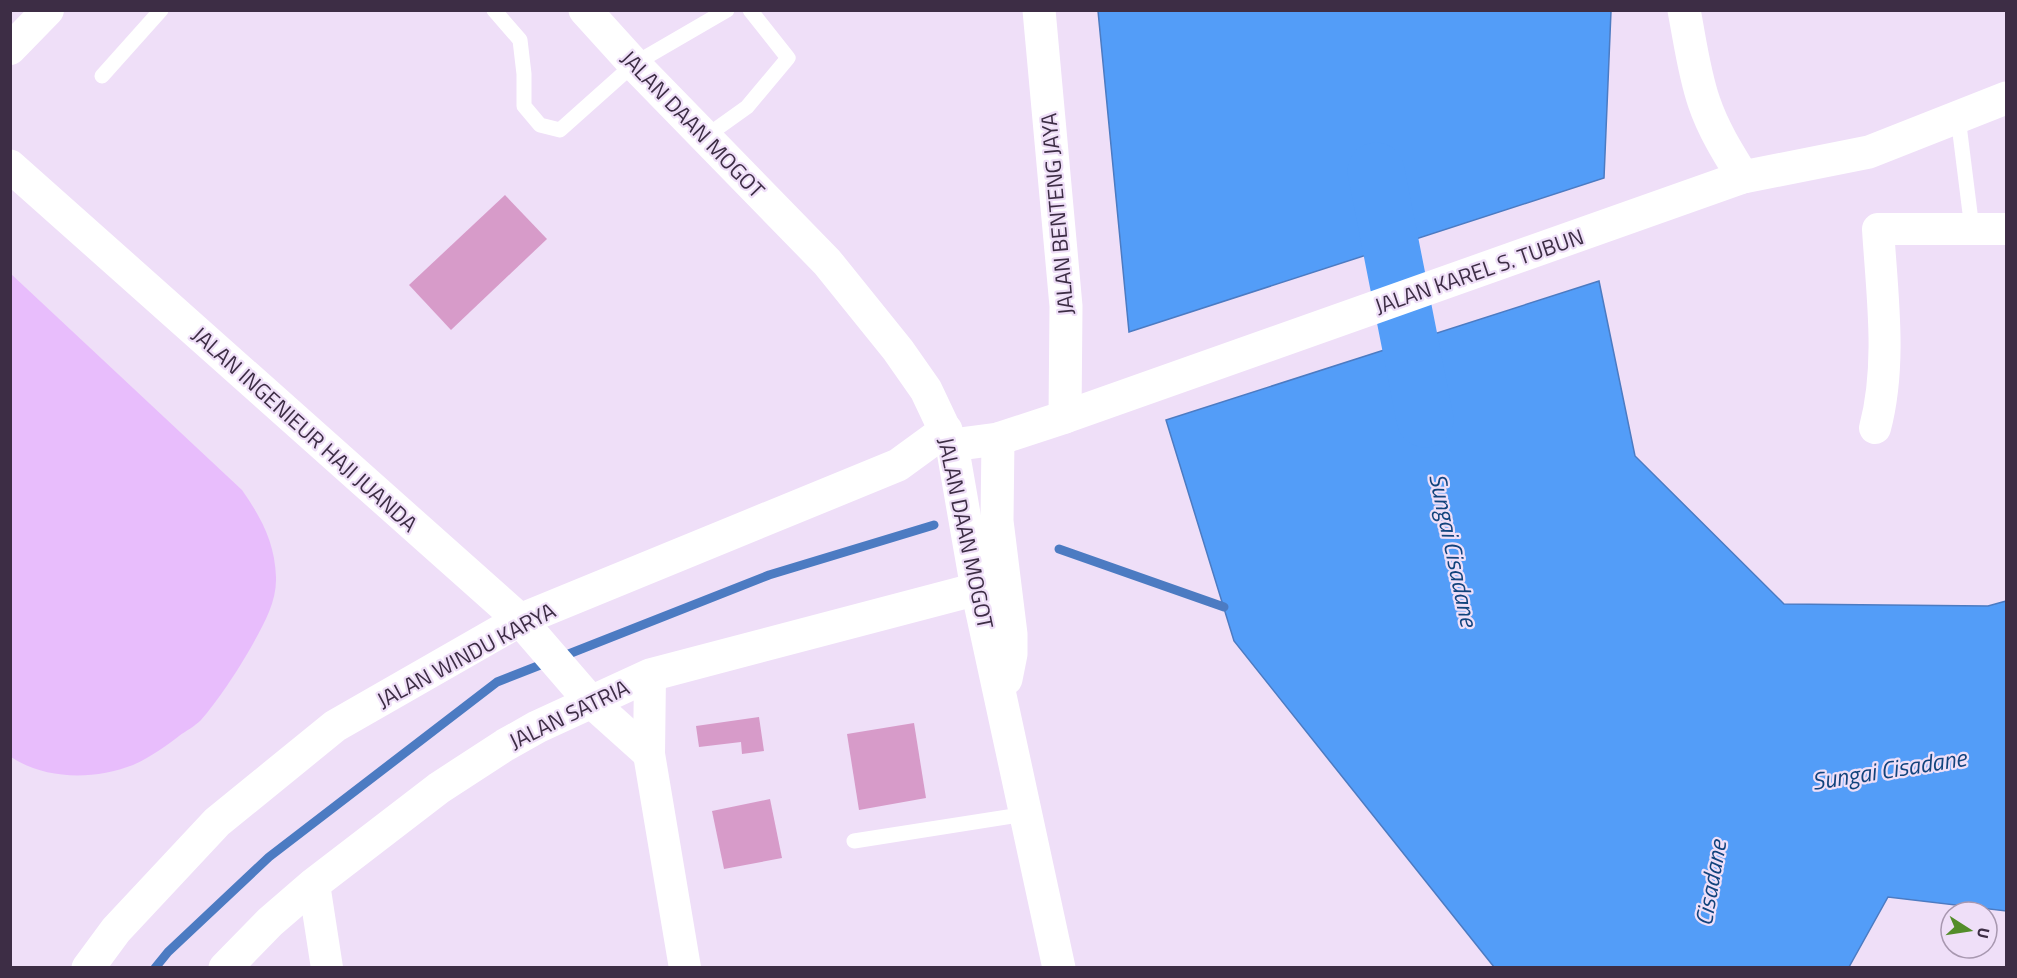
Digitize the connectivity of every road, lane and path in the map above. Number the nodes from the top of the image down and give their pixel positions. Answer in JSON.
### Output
{"nodes":[{"id":1,"x":48,"y":10,"type":"edge"},
{"id":2,"x":161,"y":10,"type":"edge"},
{"id":3,"x":494,"y":10,"type":"edge"},
{"id":4,"x":585,"y":10,"type":"edge"},
{"id":5,"x":727,"y":10,"type":"edge"},
{"id":6,"x":750,"y":10,"type":"edge"},
{"id":7,"x":1040,"y":10,"type":"edge"},
{"id":8,"x":1684,"y":10,"type":"edge"},
{"id":9,"x":10,"y":49,"type":"edge"},
{"id":10,"x":634,"y":64,"type":"junction"},
{"id":11,"x":102,"y":76,"type":"dead end"},
{"id":12,"x":2007,"y":98,"type":"edge"},
{"id":13,"x":1958,"y":117,"type":"junction"},
{"id":14,"x":705,"y":137,"type":"junction"},
{"id":15,"x":10,"y":166,"type":"edge"},
{"id":16,"x":1743,"y":177,"type":"junction"},
{"id":17,"x":1972,"y":229,"type":"junction"},
{"id":18,"x":2007,"y":229,"type":"edge"},
{"id":19,"x":1065,"y":417,"type":"junction"},
{"id":20,"x":1875,"y":428,"type":"dead end"},
{"id":21,"x":949,"y":438,"type":"junction"},
{"id":22,"x":998,"y":439,"type":"junction"},
{"id":23,"x":977,"y":589,"type":"junction"},
{"id":24,"x":524,"y":625,"type":"junction"},
{"id":25,"x":650,"y":675,"type":"junction"},
{"id":26,"x":587,"y":698,"type":"junction"},
{"id":27,"x":1002,"y":699,"type":"junction"},
{"id":28,"x":649,"y":754,"type":"junction"},
{"id":29,"x":1026,"y":814,"type":"junction"},
{"id":30,"x":854,"y":841,"type":"dead end"},
{"id":31,"x":314,"y":884,"type":"junction"},
{"id":32,"x":88,"y":968,"type":"edge"},
{"id":33,"x":225,"y":968,"type":"edge"},
{"id":34,"x":327,"y":968,"type":"edge"},
{"id":35,"x":685,"y":968,"type":"edge"},
{"id":36,"x":1059,"y":968,"type":"edge"}],
"edges":[{"from":1,"to":9,"type":"street"},
{"from":2,"to":11,"type":"lane"},
{"from":3,"to":10,"type":"lane"},
{"from":4,"to":10,"type":"main road","name":"JALAN DAAN MOGOT"},
{"from":5,"to":10,"type":"lane"},
{"from":6,"to":14,"type":"lane"},
{"from":7,"to":19,"type":"main road","name":"JALAN BENTENG JAYA"},
{"from":8,"to":16,"type":"main road"},
{"from":10,"to":14,"type":"main road","name":"JALAN DAAN MOGOT"},
{"from":12,"to":13,"type":"main road","name":"JALAN KAREL S. TUBUN"},
{"from":13,"to":16,"type":"main road","name":"JALAN KAREL S. TUBUN"},
{"from":13,"to":17,"type":"lane"},
{"from":14,"to":21,"type":"main road","name":"JALAN DAAN MOGOT"},
{"from":15,"to":24,"type":"main road","name":"JALAN INGENIEUR HAJI JUANDA"},
{"from":16,"to":19,"type":"main road","name":"JALAN KAREL S. TUBUN"},
{"from":17,"to":18,"type":"street"},
{"from":17,"to":20,"type":"street"},
{"from":19,"to":22,"type":"main road","name":"JALAN KAREL S. TUBUN"},
{"from":21,"to":22,"type":"main road","name":"JALAN KAREL S. TUBUN"},
{"from":21,"to":23,"type":"main road","name":"JALAN DAAN MOGOT"},
{"from":21,"to":24,"type":"main road","name":"JALAN WINDU KARYA"},
{"from":22,"to":27,"type":"main road"},
{"from":23,"to":25,"type":"main road","name":"JALAN SATRIA"},
{"from":23,"to":27,"type":"main road","name":"JALAN DAAN MOGOT"},
{"from":24,"to":26,"type":"main road","name":"JALAN INGENIEUR HAJI JUANDA"},
{"from":24,"to":32,"type":"main road","name":"JALAN WINDU KARYA"},
{"from":25,"to":26,"type":"main road","name":"JALAN SATRIA"},
{"from":25,"to":28,"type":"street"},
{"from":26,"to":28,"type":"street"},
{"from":26,"to":31,"type":"main road","name":"JALAN SATRIA"},
{"from":27,"to":29,"type":"main road","name":"JALAN DAAN MOGOT"},
{"from":28,"to":35,"type":"street"},
{"from":29,"to":30,"type":"lane"},
{"from":29,"to":36,"type":"main road","name":"JALAN DAAN MOGOT"},
{"from":31,"to":33,"type":"main road","name":"JALAN SATRIA"},
{"from":31,"to":34,"type":"street"}]}
